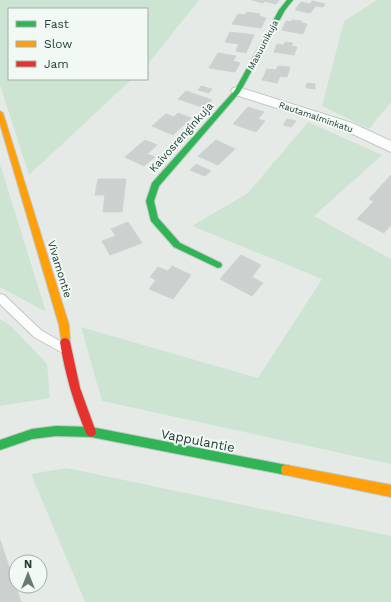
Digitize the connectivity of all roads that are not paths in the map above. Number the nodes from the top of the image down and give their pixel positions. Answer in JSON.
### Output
{"nodes":[{"id":1,"x":290,"y":0,"type":"edge"},
{"id":2,"x":238,"y":91,"type":"junction"},
{"id":3,"x":0,"y":113,"type":"edge"},
{"id":4,"x":391,"y":147,"type":"edge"},
{"id":5,"x":218,"y":265,"type":"dead end"},
{"id":6,"x":0,"y":298,"type":"edge"},
{"id":7,"x":65,"y":349,"type":"junction"},
{"id":8,"x":91,"y":432,"type":"junction"},
{"id":9,"x":0,"y":445,"type":"edge"},
{"id":10,"x":391,"y":491,"type":"edge"}],
"edges":[{"from":1,"to":2,"type":"street","name":"Masuunikuja"},
{"from":2,"to":4,"type":"street","name":"Rautamalminkatu"},
{"from":2,"to":5,"type":"street","name":"Kaivosrenginkuja"},
{"from":3,"to":7,"type":"street","name":"Vivamontie"},
{"from":6,"to":7,"type":"lane"},
{"from":7,"to":8,"type":"street","name":"Vivamontie"},
{"from":8,"to":9,"type":"street","name":"Vappulantie"},
{"from":8,"to":10,"type":"street","name":"Vappulantie"}]}
